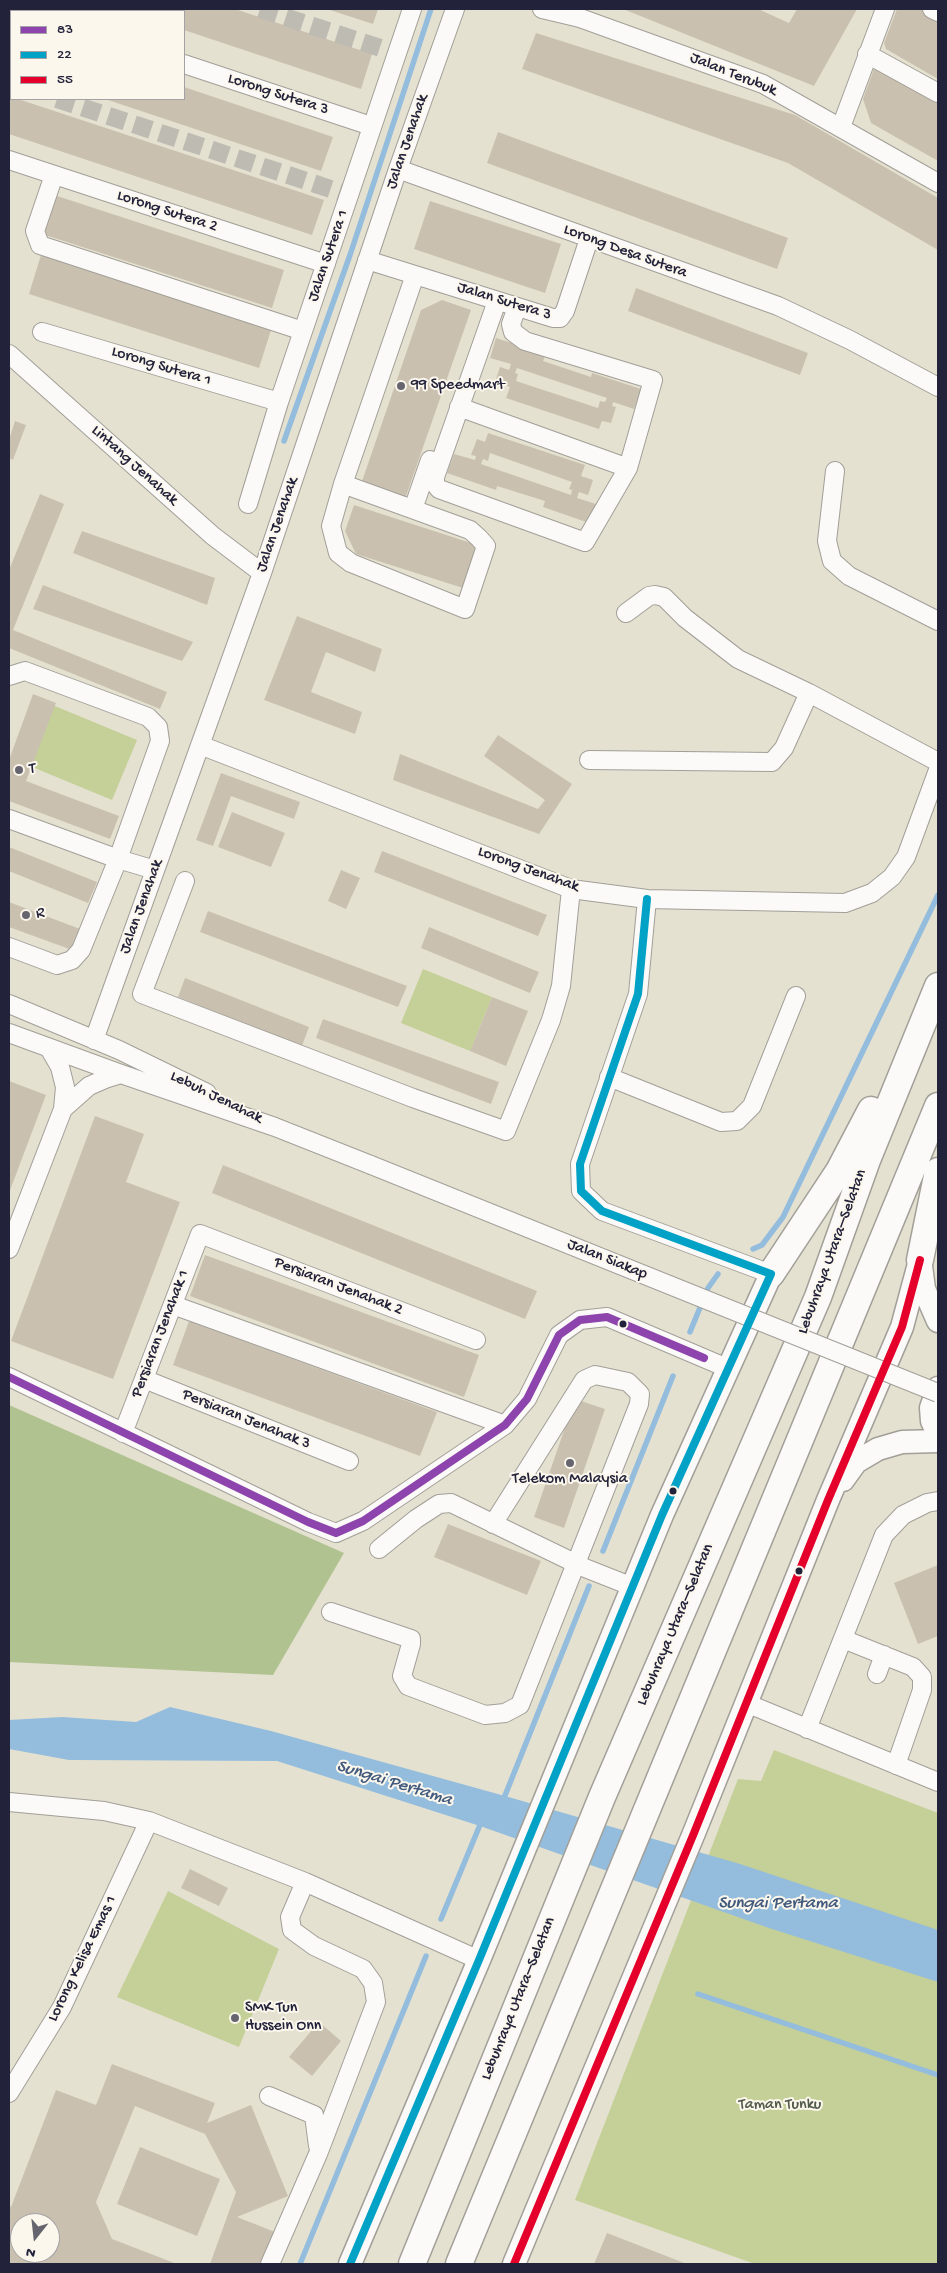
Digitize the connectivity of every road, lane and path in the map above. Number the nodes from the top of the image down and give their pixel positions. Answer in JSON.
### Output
{"nodes":[{"id":1,"x":412,"y":9,"type":"edge"},
{"id":2,"x":455,"y":9,"type":"edge"},
{"id":3,"x":542,"y":9,"type":"edge"},
{"id":4,"x":885,"y":9,"type":"edge"},
{"id":5,"x":932,"y":9,"type":"edge"},
{"id":6,"x":938,"y":12,"type":"edge"},
{"id":7,"x":581,"y":13,"type":"edge"},
{"id":8,"x":867,"y":54,"type":"junction"},
{"id":9,"x":185,"y":64,"type":"edge"},
{"id":10,"x":938,"y":93,"type":"edge"},
{"id":11,"x":372,"y":126,"type":"junction"},
{"id":12,"x":841,"y":127,"type":"junction"},
{"id":13,"x":9,"y":160,"type":"edge"},
{"id":14,"x":398,"y":169,"type":"junction"},
{"id":15,"x":54,"y":175,"type":"junction"},
{"id":16,"x":938,"y":183,"type":"edge"},
{"id":17,"x":588,"y":239,"type":"junction"},
{"id":18,"x":367,"y":260,"type":"junction"},
{"id":19,"x":326,"y":264,"type":"junction"},
{"id":20,"x":416,"y":275,"type":"junction"},
{"id":21,"x":492,"y":299,"type":"junction"},
{"id":22,"x":517,"y":307,"type":"junction"},
{"id":23,"x":42,"y":332,"type":"dead end"},
{"id":24,"x":303,"y":332,"type":"junction"},
{"id":25,"x":9,"y":354,"type":"edge"},
{"id":26,"x":938,"y":388,"type":"edge"},
{"id":27,"x":279,"y":402,"type":"junction"},
{"id":28,"x":459,"y":407,"type":"junction"},
{"id":29,"x":628,"y":468,"type":"junction"},
{"id":30,"x":835,"y":471,"type":"dead end"},
{"id":31,"x":343,"y":484,"type":"junction"},
{"id":32,"x":248,"y":504,"type":"dead end"},
{"id":33,"x":413,"y":509,"type":"junction"},
{"id":34,"x":262,"y":573,"type":"junction"},
{"id":35,"x":626,"y":613,"type":"dead end"},
{"id":36,"x":938,"y":621,"type":"edge"},
{"id":37,"x":9,"y":676,"type":"edge"},
{"id":38,"x":809,"y":693,"type":"junction"},
{"id":39,"x":200,"y":745,"type":"junction"},
{"id":40,"x":589,"y":760,"type":"dead end"},
{"id":41,"x":938,"y":762,"type":"edge"},
{"id":42,"x":938,"y":770,"type":"edge"},
{"id":43,"x":9,"y":819,"type":"edge"},
{"id":44,"x":118,"y":859,"type":"junction"},
{"id":45,"x":155,"y":870,"type":"junction"},
{"id":46,"x":185,"y":881,"type":"dead end"},
{"id":47,"x":571,"y":889,"type":"junction"},
{"id":48,"x":646,"y":899,"type":"junction"},
{"id":49,"x":9,"y":947,"type":"edge"},
{"id":50,"x":938,"y":984,"type":"edge"},
{"id":51,"x":796,"y":996,"type":"dead end"},
{"id":52,"x":9,"y":1004,"type":"edge"},
{"id":53,"x":9,"y":1033,"type":"edge"},
{"id":54,"x":94,"y":1040,"type":"junction"},
{"id":55,"x":49,"y":1048,"type":"junction"},
{"id":56,"x":121,"y":1074,"type":"junction"},
{"id":57,"x":609,"y":1077,"type":"junction"},
{"id":58,"x":938,"y":1106,"type":"edge"},
{"id":59,"x":63,"y":1109,"type":"junction"},
{"id":60,"x":275,"y":1126,"type":"junction"},
{"id":61,"x":938,"y":1170,"type":"edge"},
{"id":62,"x":200,"y":1234,"type":"joint"},
{"id":63,"x":9,"y":1249,"type":"edge"},
{"id":64,"x":920,"y":1260,"type":"junction"},
{"id":65,"x":771,"y":1274,"type":"junction"},
{"id":66,"x":172,"y":1305,"type":"junction"},
{"id":67,"x":938,"y":1321,"type":"edge"},
{"id":68,"x":476,"y":1340,"type":"dead end"},
{"id":69,"x":727,"y":1368,"type":"junction"},
{"id":70,"x":9,"y":1377,"type":"edge"},
{"id":71,"x":144,"y":1379,"type":"junction"},
{"id":72,"x":938,"y":1388,"type":"edge"},
{"id":73,"x":938,"y":1392,"type":"edge"},
{"id":74,"x":505,"y":1425,"type":"junction"},
{"id":75,"x":123,"y":1433,"type":"junction"},
{"id":76,"x":938,"y":1434,"type":"edge"},
{"id":77,"x":938,"y":1441,"type":"edge"},
{"id":78,"x":349,"y":1461,"type":"dead end"},
{"id":79,"x":828,"y":1500,"type":"junction"},
{"id":80,"x":938,"y":1501,"type":"edge"},
{"id":81,"x":493,"y":1524,"type":"junction"},
{"id":82,"x":379,"y":1549,"type":"dead end"},
{"id":83,"x":576,"y":1563,"type":"junction"},
{"id":84,"x":633,"y":1587,"type":"junction"},
{"id":85,"x":331,"y":1612,"type":"dead end"},
{"id":86,"x":843,"y":1639,"type":"junction"},
{"id":87,"x":884,"y":1655,"type":"junction"},
{"id":88,"x":878,"y":1674,"type":"dead end"},
{"id":89,"x":746,"y":1704,"type":"junction"},
{"id":90,"x":807,"y":1729,"type":"junction"},
{"id":91,"x":896,"y":1764,"type":"junction"},
{"id":92,"x":938,"y":1782,"type":"edge"},
{"id":93,"x":9,"y":1802,"type":"edge"},
{"id":94,"x":149,"y":1821,"type":"junction"},
{"id":95,"x":305,"y":1882,"type":"junction"},
{"id":96,"x":479,"y":1960,"type":"junction"},
{"id":97,"x":9,"y":2092,"type":"edge"},
{"id":98,"x":269,"y":2096,"type":"dead end"},
{"id":99,"x":318,"y":2154,"type":"junction"},
{"id":100,"x":270,"y":2264,"type":"edge"},
{"id":101,"x":350,"y":2264,"type":"edge"},
{"id":102,"x":412,"y":2264,"type":"edge"},
{"id":103,"x":459,"y":2264,"type":"edge"},
{"id":104,"x":514,"y":2264,"type":"edge"}],
"edges":[{"from":1,"to":11,"type":"street","name":"Jalan Sutera 1"},
{"from":2,"to":14,"type":"street","name":"Jalan Jenahak"},
{"from":3,"to":7,"type":"street","name":"Jalan Terubuk"},
{"from":4,"to":8,"type":"street"},
{"from":5,"to":6,"type":"street"},
{"from":7,"to":12,"type":"street","name":"Jalan Terubuk"},
{"from":8,"to":10,"type":"street"},
{"from":8,"to":12,"type":"street"},
{"from":9,"to":11,"type":"street","name":"Lorong Sutera 3"},
{"from":11,"to":19,"type":"street","name":"Jalan Sutera 1"},
{"from":12,"to":16,"type":"street","name":"Jalan Terubuk"},
{"from":13,"to":15,"type":"street","name":"Lorong Sutera 2"},
{"from":14,"to":17,"type":"street","name":"Lorong Desa Sutera"},
{"from":14,"to":18,"type":"street","name":"Jalan Jenahak"},
{"from":15,"to":19,"type":"street","name":"Lorong Sutera 2"},
{"from":15,"to":24,"type":"street"},
{"from":17,"to":22,"type":"street","name":"Jalan Sutera 3"},
{"from":17,"to":26,"type":"street","name":"Lorong Desa Sutera"},
{"from":18,"to":20,"type":"street","name":"Jalan Sutera 3"},
{"from":18,"to":34,"type":"street","name":"Jalan Jenahak"},
{"from":19,"to":24,"type":"street","name":"Jalan Sutera 1"},
{"from":20,"to":21,"type":"street","name":"Jalan Sutera 3"},
{"from":20,"to":31,"type":"street"},
{"from":21,"to":22,"type":"street","name":"Jalan Sutera 3"},
{"from":21,"to":28,"type":"street"},
{"from":21,"to":33,"type":"street"},
{"from":22,"to":29,"type":"street"},
{"from":23,"to":27,"type":"street","name":"Lorong Sutera 1"},
{"from":24,"to":27,"type":"street","name":"Jalan Sutera 1"},
{"from":25,"to":34,"type":"street","name":"Lintang Jenahak"},
{"from":27,"to":32,"type":"street","name":"Jalan Sutera 1"},
{"from":28,"to":29,"type":"street"},
{"from":28,"to":29,"type":"street"},
{"from":30,"to":36,"type":"street"},
{"from":31,"to":33,"type":"street"},
{"from":31,"to":33,"type":"street"},
{"from":34,"to":39,"type":"street","name":"Jalan Jenahak"},
{"from":35,"to":38,"type":"street"},
{"from":37,"to":44,"type":"street"},
{"from":38,"to":40,"type":"street"},
{"from":38,"to":41,"type":"street"},
{"from":39,"to":45,"type":"street","name":"Jalan Jenahak"},
{"from":39,"to":47,"type":"street","name":"Lorong Jenahak"},
{"from":42,"to":48,"type":"street","name":"Lorong Jenahak"},
{"from":43,"to":44,"type":"street"},
{"from":44,"to":45,"type":"street"},
{"from":44,"to":49,"type":"street"},
{"from":45,"to":54,"type":"street","name":"Jalan Jenahak"},
{"from":46,"to":47,"type":"street"},
{"from":47,"to":48,"type":"street","name":"Lorong Jenahak"},
{"from":48,"to":57,"type":"street"},
{"from":50,"to":65,"type":"highway"},
{"from":50,"to":102,"type":"highway","name":"Lebuhraya Utara–Selatan"},
{"from":51,"to":57,"type":"street"},
{"from":52,"to":54,"type":"street","name":"Lebuh Jenahak"},
{"from":53,"to":55,"type":"street","name":"Lebuh Jenahak"},
{"from":54,"to":60,"type":"street","name":"Lebuh Jenahak"},
{"from":55,"to":56,"type":"street","name":"Lebuh Jenahak"},
{"from":55,"to":59,"type":"street"},
{"from":56,"to":59,"type":"street"},
{"from":56,"to":60,"type":"street","name":"Lebuh Jenahak"},
{"from":57,"to":65,"type":"street"},
{"from":58,"to":103,"type":"highway"},
{"from":59,"to":63,"type":"street"},
{"from":60,"to":73,"type":"street","name":"Jalan Siakap","bridge":true},
{"from":61,"to":64,"type":"highway"},
{"from":62,"to":66,"type":"street","name":"Persiaran Jenahak 1"},
{"from":62,"to":68,"type":"street","name":"Persiaran Jenahak 2"},
{"from":64,"to":67,"type":"main road"},
{"from":64,"to":79,"type":"main road"},
{"from":65,"to":69,"type":"main road"},
{"from":66,"to":71,"type":"street","name":"Persiaran Jenahak 1"},
{"from":66,"to":74,"type":"street"},
{"from":69,"to":74,"type":"street"},
{"from":69,"to":84,"type":"main road"},
{"from":70,"to":75,"type":"street"},
{"from":71,"to":75,"type":"street","name":"Persiaran Jenahak 1"},
{"from":71,"to":78,"type":"street","name":"Persiaran Jenahak 3"},
{"from":72,"to":76,"type":"main road"},
{"from":74,"to":75,"type":"street"},
{"from":77,"to":79,"type":"main road"},
{"from":79,"to":89,"type":"main road"},
{"from":80,"to":86,"type":"street"},
{"from":81,"to":82,"type":"street"},
{"from":81,"to":83,"type":"street"},
{"from":81,"to":83,"type":"street"},
{"from":83,"to":84,"type":"street"},
{"from":83,"to":85,"type":"street"},
{"from":84,"to":96,"type":"main road"},
{"from":86,"to":87,"type":"street"},
{"from":86,"to":90,"type":"street"},
{"from":87,"to":88,"type":"street"},
{"from":87,"to":91,"type":"street"},
{"from":89,"to":90,"type":"street"},
{"from":89,"to":104,"type":"main road"},
{"from":90,"to":91,"type":"street"},
{"from":91,"to":92,"type":"street"},
{"from":93,"to":94,"type":"street"},
{"from":94,"to":95,"type":"street"},
{"from":94,"to":97,"type":"street","name":"Lorong Kelisa Emas 1"},
{"from":95,"to":96,"type":"street"},
{"from":95,"to":99,"type":"street"},
{"from":96,"to":101,"type":"main road"},
{"from":98,"to":99,"type":"street"},
{"from":99,"to":100,"type":"street"}]}
